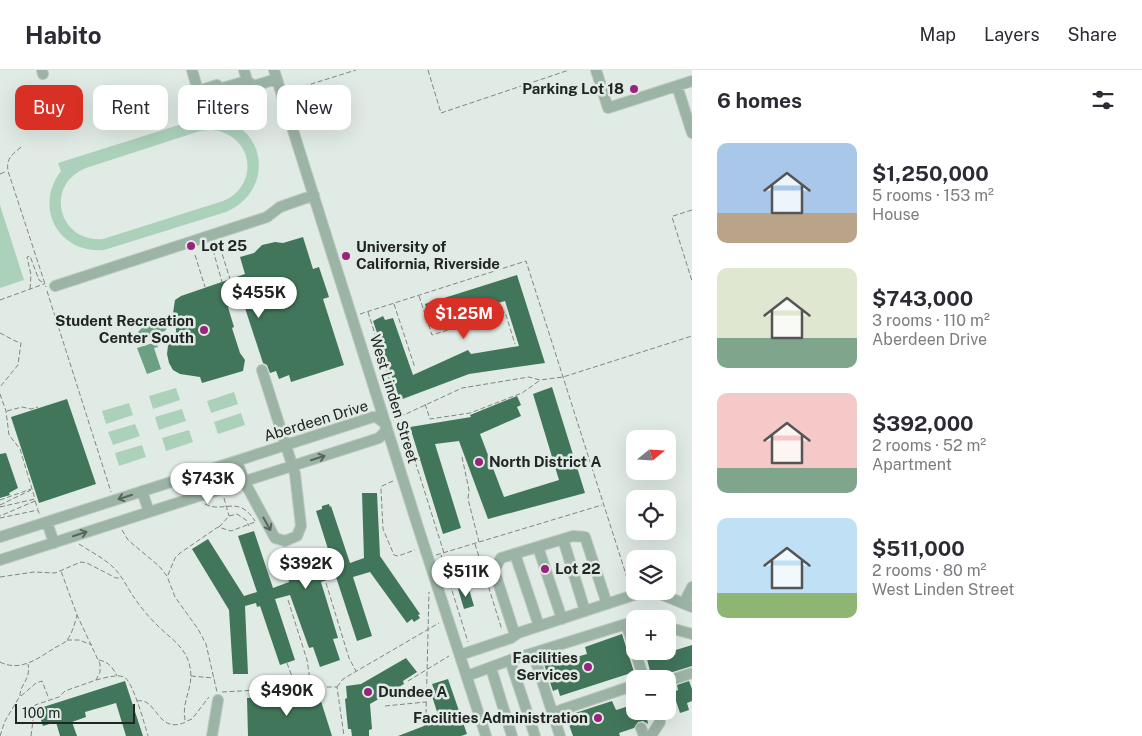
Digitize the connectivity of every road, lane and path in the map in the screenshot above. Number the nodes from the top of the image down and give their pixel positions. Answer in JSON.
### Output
{"nodes":[{"id":1,"x":192,"y":70,"type":"edge"},
{"id":2,"x":244,"y":70,"type":"edge"},
{"id":3,"x":356,"y":70,"type":"edge"},
{"id":4,"x":428,"y":70,"type":"edge"},
{"id":5,"x":569,"y":70,"type":"edge"},
{"id":6,"x":596,"y":70,"type":"edge"},
{"id":7,"x":275,"y":74,"type":"edge"},
{"id":8,"x":247,"y":80,"type":"junction"},
{"id":9,"x":692,"y":81,"type":"edge"},
{"id":10,"x":309,"y":85,"type":"edge"},
{"id":11,"x":676,"y":86,"type":"junction"},
{"id":12,"x":293,"y":130,"type":"edge"},
{"id":13,"x":692,"y":133,"type":"edge"},
{"id":14,"x":21,"y":147,"type":"dead end"},
{"id":15,"x":8,"y":171,"type":"junction"},
{"id":16,"x":0,"y":174,"type":"edge"},
{"id":17,"x":314,"y":195,"type":"junction"},
{"id":18,"x":692,"y":210,"type":"edge"},
{"id":19,"x":220,"y":247,"type":"dead end"},
{"id":20,"x":212,"y":250,"type":"dead end"},
{"id":21,"x":195,"y":255,"type":"dead end"},
{"id":22,"x":230,"y":279,"type":"dead end"},
{"id":23,"x":692,"y":280,"type":"edge"},
{"id":24,"x":222,"y":282,"type":"dead end"},
{"id":25,"x":50,"y":285,"type":"junction"},
{"id":26,"x":205,"y":287,"type":"dead end"},
{"id":27,"x":30,"y":289,"type":"junction"},
{"id":28,"x":419,"y":295,"type":"junction"},
{"id":29,"x":0,"y":300,"type":"edge"},
{"id":30,"x":394,"y":303,"type":"junction"},
{"id":31,"x":368,"y":312,"type":"junction"},
{"id":32,"x":352,"y":317,"type":"junction"},
{"id":33,"x":0,"y":333,"type":"edge"},
{"id":34,"x":692,"y":336,"type":"edge"},
{"id":35,"x":515,"y":344,"type":"dead end"},
{"id":36,"x":415,"y":368,"type":"dead end"},
{"id":37,"x":262,"y":370,"type":"dead end"},
{"id":38,"x":563,"y":377,"type":"junction"},
{"id":39,"x":540,"y":380,"type":"junction"},
{"id":40,"x":0,"y":387,"type":"edge"},
{"id":41,"x":0,"y":394,"type":"edge"},
{"id":42,"x":425,"y":404,"type":"junction"},
{"id":43,"x":38,"y":407,"type":"dead end"},
{"id":44,"x":6,"y":411,"type":"junction"},
{"id":45,"x":401,"y":416,"type":"junction"},
{"id":46,"x":386,"y":424,"type":"junction"},
{"id":47,"x":286,"y":445,"type":"junction"},
{"id":48,"x":462,"y":457,"type":"dead end"},
{"id":49,"x":237,"y":461,"type":"junction"},
{"id":50,"x":293,"y":466,"type":"junction"},
{"id":51,"x":244,"y":481,"type":"junction"},
{"id":52,"x":393,"y":481,"type":"dead end"},
{"id":53,"x":31,"y":490,"type":"junction"},
{"id":54,"x":142,"y":491,"type":"junction"},
{"id":55,"x":223,"y":495,"type":"dead end"},
{"id":56,"x":0,"y":500,"type":"edge"},
{"id":57,"x":35,"y":500,"type":"junction"},
{"id":58,"x":114,"y":501,"type":"junction"},
{"id":59,"x":204,"y":501,"type":"dead end"},
{"id":60,"x":226,"y":505,"type":"junction"},
{"id":61,"x":603,"y":505,"type":"junction"},
{"id":62,"x":0,"y":506,"type":"edge"},
{"id":63,"x":38,"y":510,"type":"junction"},
{"id":64,"x":149,"y":512,"type":"junction"},
{"id":65,"x":229,"y":516,"type":"junction"},
{"id":66,"x":0,"y":517,"type":"edge"},
{"id":67,"x":43,"y":519,"type":"junction"},
{"id":68,"x":259,"y":520,"type":"junction"},
{"id":69,"x":119,"y":522,"type":"junction"},
{"id":70,"x":249,"y":526,"type":"junction"},
{"id":71,"x":218,"y":528,"type":"junction"},
{"id":72,"x":0,"y":537,"type":"edge"},
{"id":73,"x":563,"y":539,"type":"junction"},
{"id":74,"x":77,"y":542,"type":"dead end"},
{"id":75,"x":54,"y":543,"type":"junction"},
{"id":76,"x":479,"y":543,"type":"junction"},
{"id":77,"x":475,"y":544,"type":"junction"},
{"id":78,"x":538,"y":547,"type":"junction"},
{"id":79,"x":294,"y":548,"type":"dead end"},
{"id":80,"x":421,"y":550,"type":"dead end"},
{"id":81,"x":444,"y":553,"type":"junction"},
{"id":82,"x":441,"y":554,"type":"junction"},
{"id":83,"x":515,"y":554,"type":"junction"},
{"id":84,"x":433,"y":556,"type":"dead end"},
{"id":85,"x":0,"y":560,"type":"edge"},
{"id":86,"x":300,"y":566,"type":"dead end"},
{"id":87,"x":61,"y":571,"type":"junction"},
{"id":88,"x":626,"y":573,"type":"edge"},
{"id":89,"x":167,"y":576,"type":"junction"},
{"id":90,"x":0,"y":577,"type":"edge"},
{"id":91,"x":122,"y":578,"type":"junction"},
{"id":92,"x":485,"y":578,"type":"junction"},
{"id":93,"x":326,"y":584,"type":"dead end"},
{"id":94,"x":469,"y":584,"type":"dead end"},
{"id":95,"x":692,"y":587,"type":"edge"},
{"id":96,"x":429,"y":592,"type":"dead end"},
{"id":97,"x":626,"y":598,"type":"edge"},
{"id":98,"x":288,"y":600,"type":"dead end"},
{"id":99,"x":676,"y":600,"type":"edge"},
{"id":100,"x":607,"y":604,"type":"junction"},
{"id":101,"x":688,"y":605,"type":"edge"},
{"id":102,"x":585,"y":611,"type":"junction"},
{"id":103,"x":77,"y":615,"type":"junction"},
{"id":104,"x":562,"y":619,"type":"junction"},
{"id":105,"x":439,"y":623,"type":"dead end"},
{"id":106,"x":626,"y":624,"type":"edge"},
{"id":107,"x":539,"y":626,"type":"junction"},
{"id":108,"x":428,"y":630,"type":"junction"},
{"id":109,"x":676,"y":630,"type":"edge"},
{"id":110,"x":692,"y":634,"type":"edge"},
{"id":111,"x":515,"y":635,"type":"junction"},
{"id":112,"x":67,"y":640,"type":"junction"},
{"id":113,"x":505,"y":640,"type":"junction"},
{"id":114,"x":92,"y":645,"type":"junction"},
{"id":115,"x":471,"y":652,"type":"junction"},
{"id":116,"x":533,"y":653,"type":"junction"},
{"id":117,"x":454,"y":655,"type":"junction"},
{"id":118,"x":99,"y":660,"type":"junction"},
{"id":119,"x":510,"y":660,"type":"junction"},
{"id":120,"x":0,"y":662,"type":"edge"},
{"id":121,"x":287,"y":663,"type":"dead end"},
{"id":122,"x":28,"y":664,"type":"junction"},
{"id":123,"x":491,"y":668,"type":"junction"},
{"id":124,"x":427,"y":670,"type":"junction"},
{"id":125,"x":356,"y":672,"type":"junction"},
{"id":126,"x":692,"y":673,"type":"edge"},
{"id":127,"x":117,"y":676,"type":"junction"},
{"id":128,"x":191,"y":676,"type":"junction"},
{"id":129,"x":467,"y":676,"type":"junction"},
{"id":130,"x":215,"y":678,"type":"junction"},
{"id":131,"x":676,"y":678,"type":"edge"},
{"id":132,"x":96,"y":680,"type":"junction"},
{"id":133,"x":408,"y":681,"type":"dead end"},
{"id":134,"x":311,"y":687,"type":"junction"},
{"id":135,"x":337,"y":687,"type":"junction"},
{"id":136,"x":296,"y":688,"type":"junction"},
{"id":137,"x":626,"y":688,"type":"edge"},
{"id":138,"x":20,"y":696,"type":"junction"},
{"id":139,"x":218,"y":696,"type":"junction"},
{"id":140,"x":49,"y":700,"type":"junction"},
{"id":141,"x":137,"y":701,"type":"junction"},
{"id":142,"x":426,"y":702,"type":"junction"},
{"id":143,"x":385,"y":706,"type":"dead end"},
{"id":144,"x":552,"y":712,"type":"junction"},
{"id":145,"x":426,"y":714,"type":"dead end"},
{"id":146,"x":660,"y":720,"type":"edge"},
{"id":147,"x":187,"y":721,"type":"junction"},
{"id":148,"x":0,"y":736,"type":"edge"},
{"id":149,"x":31,"y":736,"type":"edge"},
{"id":150,"x":148,"y":736,"type":"edge"},
{"id":151,"x":212,"y":736,"type":"edge"},
{"id":152,"x":344,"y":736,"type":"edge"},
{"id":153,"x":486,"y":736,"type":"edge"},
{"id":154,"x":512,"y":736,"type":"edge"},
{"id":155,"x":535,"y":736,"type":"edge"},
{"id":156,"x":560,"y":736,"type":"edge"},
{"id":157,"x":651,"y":736,"type":"edge"}],
"edges":[{"from":1,"to":8,"type":"street"},
{"from":2,"to":8,"type":"street"},
{"from":3,"to":10,"type":"path"},
{"from":4,"to":5,"type":"path"},
{"from":6,"to":11,"type":"street"},
{"from":7,"to":8,"type":"street"},
{"from":9,"to":11,"type":"street"},
{"from":11,"to":13,"type":"street"},
{"from":12,"to":17,"type":"street","name":"West Linden Street"},
{"from":14,"to":15,"type":"path"},
{"from":15,"to":16,"type":"path"},
{"from":15,"to":25,"type":"path"},
{"from":17,"to":25,"type":"street"},
{"from":17,"to":32,"type":"street","name":"West Linden Street"},
{"from":18,"to":23,"type":"path"},
{"from":19,"to":22,"type":"path"},
{"from":20,"to":24,"type":"path"},
{"from":21,"to":26,"type":"path"},
{"from":25,"to":27,"type":"path"},
{"from":25,"to":27,"type":"path"},
{"from":25,"to":58,"type":"path"},
{"from":27,"to":29,"type":"path"},
{"from":28,"to":30,"type":"path"},
{"from":28,"to":35,"type":"path"},
{"from":28,"to":38,"type":"path"},
{"from":30,"to":31,"type":"path"},
{"from":30,"to":36,"type":"path"},
{"from":31,"to":32,"type":"path"},
{"from":31,"to":45,"type":"path"},
{"from":32,"to":46,"type":"street","name":"West Linden Street"},
{"from":33,"to":40,"type":"path"},
{"from":34,"to":38,"type":"path"},
{"from":37,"to":47,"type":"street"},
{"from":38,"to":39,"type":"path"},
{"from":38,"to":61,"type":"path"},
{"from":39,"to":42,"type":"path"},
{"from":39,"to":42,"type":"path"},
{"from":41,"to":44,"type":"path"},
{"from":42,"to":45,"type":"path"},
{"from":43,"to":44,"type":"path"},
{"from":44,"to":53,"type":"path"},
{"from":45,"to":46,"type":"path"},
{"from":45,"to":81,"type":"path"},
{"from":46,"to":47,"type":"street","name":"Aberdeen Drive"},
{"from":50,"to":46,"type":"street","name":"Aberdeen Drive","one_way":true},
{"from":46,"to":117,"type":"street","name":"West Linden Street"},
{"from":47,"to":49,"type":"street","name":"Aberdeen Drive"},
{"from":47,"to":50,"type":"street"},
{"from":48,"to":76,"type":"path"},
{"from":49,"to":51,"type":"street"},
{"from":49,"to":54,"type":"street","name":"Aberdeen Drive"},
{"from":50,"to":51,"type":"street","name":"Aberdeen Drive"},
{"from":68,"to":50,"type":"street","one_way":true},
{"from":51,"to":64,"type":"street","name":"Aberdeen Drive"},
{"from":51,"to":68,"type":"street"},
{"from":52,"to":80,"type":"path"},
{"from":53,"to":56,"type":"path"},
{"from":53,"to":57,"type":"path"},
{"from":53,"to":62,"type":"path"},
{"from":54,"to":58,"type":"street","name":"Aberdeen Drive","one_way":true},
{"from":54,"to":64,"type":"street"},
{"from":55,"to":60,"type":"path"},
{"from":57,"to":62,"type":"path"},
{"from":57,"to":63,"type":"path"},
{"from":57,"to":66,"type":"path"},
{"from":58,"to":67,"type":"street","name":"Aberdeen Drive"},
{"from":59,"to":60,"type":"path"},
{"from":60,"to":65,"type":"path"},
{"from":60,"to":68,"type":"path"},
{"from":61,"to":76,"type":"path"},
{"from":61,"to":88,"type":"path"},
{"from":63,"to":66,"type":"path"},
{"from":63,"to":67,"type":"path"},
{"from":64,"to":69,"type":"street","name":"Aberdeen Drive"},
{"from":65,"to":70,"type":"path"},
{"from":65,"to":71,"type":"path"},
{"from":67,"to":72,"type":"street","name":"Aberdeen Drive"},
{"from":67,"to":75,"type":"street"},
{"from":68,"to":70,"type":"path"},
{"from":75,"to":69,"type":"street","name":"Aberdeen Drive","one_way":true},
{"from":69,"to":89,"type":"path"},
{"from":70,"to":71,"type":"path"},
{"from":71,"to":89,"type":"path"},
{"from":73,"to":78,"type":"street"},
{"from":73,"to":100,"type":"street"},
{"from":73,"to":102,"type":"street"},
{"from":74,"to":91,"type":"path"},
{"from":75,"to":85,"type":"street","name":"Aberdeen Drive"},
{"from":76,"to":77,"type":"path"},
{"from":77,"to":81,"type":"path"},
{"from":77,"to":92,"type":"path"},
{"from":78,"to":83,"type":"street"},
{"from":78,"to":104,"type":"street"},
{"from":79,"to":86,"type":"path"},
{"from":81,"to":82,"type":"path"},
{"from":82,"to":84,"type":"path"},
{"from":82,"to":115,"type":"path"},
{"from":83,"to":107,"type":"street"},
{"from":83,"to":111,"type":"street"},
{"from":87,"to":90,"type":"path"},
{"from":87,"to":91,"type":"path"},
{"from":87,"to":103,"type":"path"},
{"from":89,"to":130,"type":"path"},
{"from":91,"to":128,"type":"path"},
{"from":92,"to":94,"type":"path"},
{"from":92,"to":113,"type":"path"},
{"from":93,"to":125,"type":"path"},
{"from":95,"to":101,"type":"street"},
{"from":96,"to":108,"type":"path"},
{"from":97,"to":100,"type":"street"},
{"from":98,"to":134,"type":"path"},
{"from":99,"to":101,"type":"street"},
{"from":100,"to":102,"type":"street"},
{"from":102,"to":104,"type":"street"},
{"from":103,"to":112,"type":"path"},
{"from":103,"to":114,"type":"path"},
{"from":104,"to":107,"type":"street"},
{"from":105,"to":108,"type":"path"},
{"from":106,"to":116,"type":"street"},
{"from":107,"to":111,"type":"street"},
{"from":108,"to":124,"type":"path"},
{"from":108,"to":125,"type":"path"},
{"from":109,"to":110,"type":"street"},
{"from":111,"to":113,"type":"street"},
{"from":112,"to":114,"type":"path"},
{"from":112,"to":122,"type":"path"},
{"from":113,"to":115,"type":"street"},
{"from":114,"to":118,"type":"path"},
{"from":115,"to":117,"type":"street"},
{"from":116,"to":119,"type":"street"},
{"from":116,"to":144,"type":"street"},
{"from":117,"to":124,"type":"path"},
{"from":117,"to":129,"type":"street","name":"West Linden Street"},
{"from":118,"to":127,"type":"path"},
{"from":118,"to":132,"type":"path"},
{"from":119,"to":123,"type":"street"},
{"from":119,"to":155,"type":"street"},
{"from":120,"to":122,"type":"path"},
{"from":121,"to":136,"type":"path"},
{"from":122,"to":138,"type":"path"},
{"from":123,"to":129,"type":"street"},
{"from":123,"to":154,"type":"street"},
{"from":124,"to":133,"type":"path"},
{"from":124,"to":142,"type":"path"},
{"from":125,"to":135,"type":"path"},
{"from":126,"to":131,"type":"street"},
{"from":127,"to":132,"type":"path"},
{"from":127,"to":141,"type":"path"},
{"from":128,"to":130,"type":"path"},
{"from":128,"to":147,"type":"path"},
{"from":129,"to":153,"type":"street","name":"West Linden Street"},
{"from":130,"to":139,"type":"path"},
{"from":132,"to":140,"type":"path"},
{"from":134,"to":135,"type":"path"},
{"from":134,"to":136,"type":"path"},
{"from":135,"to":152,"type":"path"},
{"from":136,"to":139,"type":"path"},
{"from":137,"to":144,"type":"street"},
{"from":138,"to":140,"type":"path"},
{"from":138,"to":148,"type":"path"},
{"from":139,"to":147,"type":"path"},
{"from":139,"to":151,"type":"street"},
{"from":140,"to":149,"type":"path"},
{"from":141,"to":147,"type":"path"},
{"from":141,"to":150,"type":"path"},
{"from":142,"to":143,"type":"path"},
{"from":142,"to":145,"type":"path"},
{"from":144,"to":156,"type":"street"},
{"from":146,"to":157,"type":"street"}]}
